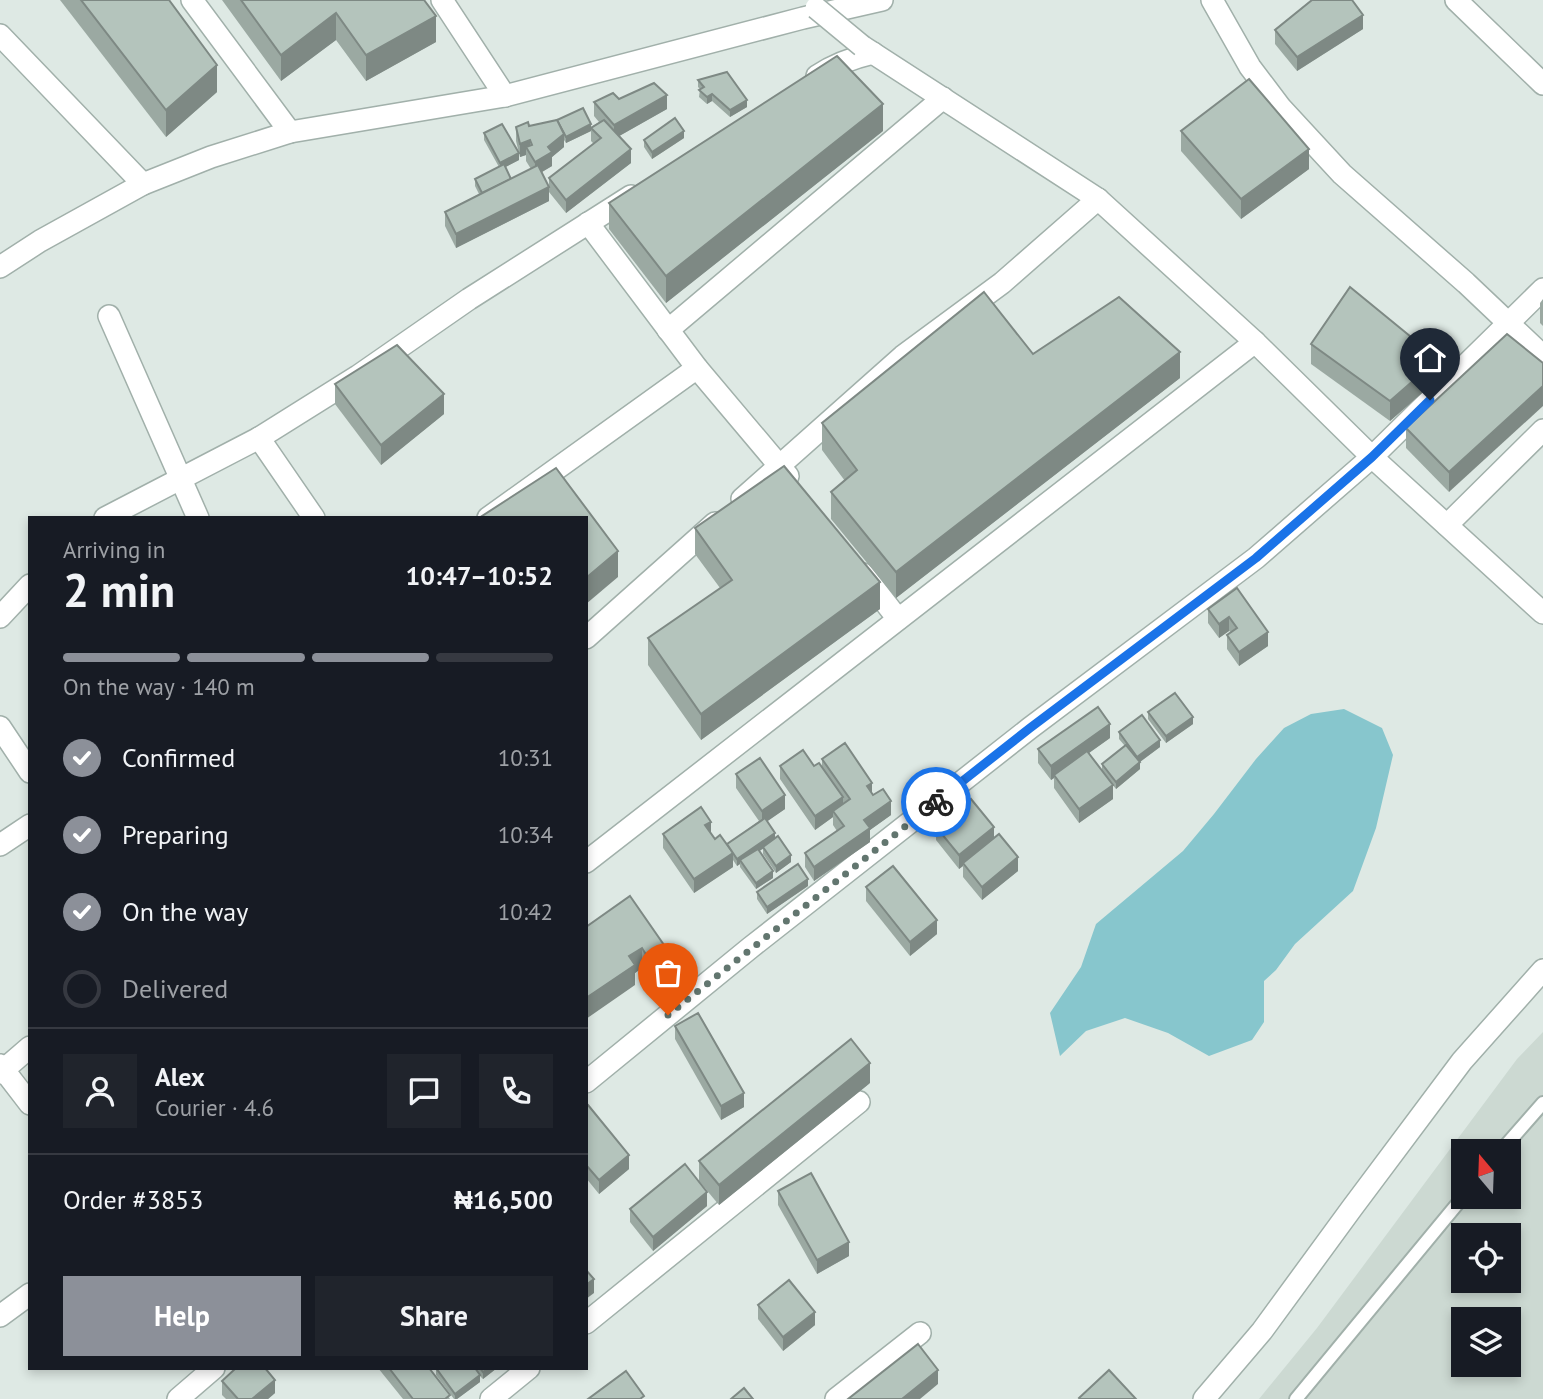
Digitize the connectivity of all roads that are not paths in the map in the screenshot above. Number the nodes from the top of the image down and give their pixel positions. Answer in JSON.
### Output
{"nodes":[{"id":1,"x":192,"y":0,"type":"edge"},
{"id":2,"x":442,"y":0,"type":"edge"},
{"id":3,"x":882,"y":0,"type":"edge"},
{"id":4,"x":1212,"y":0,"type":"edge"},
{"id":5,"x":1456,"y":0,"type":"edge"},
{"id":6,"x":810,"y":4,"type":"edge"},
{"id":7,"x":0,"y":35,"type":"edge"},
{"id":8,"x":867,"y":49,"type":"junction"},
{"id":9,"x":1543,"y":84,"type":"edge"},
{"id":10,"x":796,"y":90,"type":"edge"},
{"id":11,"x":505,"y":96,"type":"junction"},
{"id":12,"x":943,"y":98,"type":"junction"},
{"id":13,"x":290,"y":132,"type":"junction"},
{"id":14,"x":143,"y":184,"type":"junction"},
{"id":15,"x":643,"y":189,"type":"edge"},
{"id":16,"x":1098,"y":199,"type":"junction"},
{"id":17,"x":588,"y":223,"type":"junction"},
{"id":18,"x":0,"y":267,"type":"edge"},
{"id":19,"x":1543,"y":289,"type":"edge"},
{"id":20,"x":109,"y":316,"type":"dead end"},
{"id":21,"x":1509,"y":323,"type":"junction"},
{"id":22,"x":668,"y":330,"type":"junction"},
{"id":23,"x":1255,"y":342,"type":"junction"},
{"id":24,"x":1543,"y":356,"type":"edge"},
{"id":25,"x":697,"y":368,"type":"junction"},
{"id":26,"x":1543,"y":430,"type":"edge"},
{"id":27,"x":259,"y":438,"type":"junction"},
{"id":28,"x":1372,"y":457,"type":"junction"},
{"id":29,"x":780,"y":465,"type":"junction"},
{"id":30,"x":180,"y":478,"type":"junction"},
{"id":31,"x":797,"y":487,"type":"edge"},
{"id":32,"x":109,"y":516,"type":"edge"},
{"id":33,"x":197,"y":516,"type":"edge"},
{"id":34,"x":313,"y":516,"type":"edge"},
{"id":35,"x":491,"y":516,"type":"edge"},
{"id":36,"x":1447,"y":525,"type":"junction"},
{"id":37,"x":847,"y":553,"type":"edge"},
{"id":38,"x":28,"y":587,"type":"edge"},
{"id":39,"x":1543,"y":613,"type":"edge"},
{"id":40,"x":0,"y":617,"type":"edge"},
{"id":41,"x":898,"y":619,"type":"junction"},
{"id":42,"x":588,"y":636,"type":"edge"},
{"id":43,"x":0,"y":727,"type":"edge"},
{"id":44,"x":28,"y":769,"type":"edge"},
{"id":45,"x":28,"y":826,"type":"edge"},
{"id":46,"x":0,"y":845,"type":"edge"},
{"id":47,"x":588,"y":860,"type":"edge"},
{"id":48,"x":1543,"y":970,"type":"edge"},
{"id":49,"x":28,"y":1049,"type":"edge"},
{"id":50,"x":1,"y":1069,"type":"edge"},
{"id":51,"x":588,"y":1080,"type":"edge"},
{"id":52,"x":28,"y":1102,"type":"edge"},
{"id":53,"x":859,"y":1102,"type":"dead end"},
{"id":54,"x":1543,"y":1103,"type":"edge"},
{"id":55,"x":1511,"y":1139,"type":"edge"},
{"id":56,"x":1452,"y":1209,"type":"edge"},
{"id":57,"x":28,"y":1296,"type":"edge"},
{"id":58,"x":0,"y":1317,"type":"edge"},
{"id":59,"x":588,"y":1321,"type":"edge"},
{"id":60,"x":920,"y":1333,"type":"dead end"},
{"id":61,"x":212,"y":1370,"type":"edge"},
{"id":62,"x":527,"y":1370,"type":"edge"},
{"id":63,"x":185,"y":1397,"type":"edge"},
{"id":64,"x":491,"y":1399,"type":"edge"},
{"id":65,"x":836,"y":1399,"type":"edge"},
{"id":66,"x":1204,"y":1399,"type":"edge"},
{"id":67,"x":1296,"y":1399,"type":"edge"}],
"edges":[{"from":1,"to":13,"type":"street"},
{"from":2,"to":11,"type":"street"},
{"from":3,"to":11,"type":"street"},
{"from":4,"to":21,"type":"street"},
{"from":5,"to":9,"type":"street"},
{"from":6,"to":8,"type":"street","bridge":true},
{"from":7,"to":14,"type":"street"},
{"from":8,"to":10,"type":"street"},
{"from":8,"to":12,"type":"street"},
{"from":11,"to":13,"type":"street"},
{"from":12,"to":16,"type":"street"},
{"from":12,"to":22,"type":"street"},
{"from":13,"to":14,"type":"street"},
{"from":14,"to":18,"type":"street"},
{"from":15,"to":17,"type":"street"},
{"from":16,"to":23,"type":"street"},
{"from":16,"to":29,"type":"street"},
{"from":17,"to":22,"type":"street"},
{"from":17,"to":27,"type":"street"},
{"from":19,"to":21,"type":"street"},
{"from":20,"to":30,"type":"street"},
{"from":21,"to":24,"type":"street"},
{"from":21,"to":28,"type":"street"},
{"from":22,"to":25,"type":"street"},
{"from":23,"to":28,"type":"street"},
{"from":23,"to":41,"type":"street"},
{"from":25,"to":29,"type":"street"},
{"from":25,"to":35,"type":"street"},
{"from":26,"to":36,"type":"street"},
{"from":27,"to":30,"type":"street"},
{"from":27,"to":34,"type":"street"},
{"from":28,"to":36,"type":"street"},
{"from":28,"to":51,"type":"street"},
{"from":29,"to":31,"type":"street"},
{"from":29,"to":42,"type":"street"},
{"from":30,"to":32,"type":"street"},
{"from":30,"to":33,"type":"street"},
{"from":36,"to":39,"type":"street"},
{"from":37,"to":41,"type":"street"},
{"from":38,"to":40,"type":"street"},
{"from":41,"to":47,"type":"street"},
{"from":43,"to":44,"type":"street"},
{"from":45,"to":46,"type":"street"},
{"from":48,"to":66,"type":"street"},
{"from":49,"to":50,"type":"street"},
{"from":50,"to":52,"type":"street"},
{"from":53,"to":59,"type":"street"},
{"from":54,"to":55,"type":"lane"},
{"from":56,"to":67,"type":"lane"},
{"from":57,"to":58,"type":"street"},
{"from":60,"to":65,"type":"street"},
{"from":61,"to":63,"type":"street"},
{"from":62,"to":64,"type":"street"}]}
